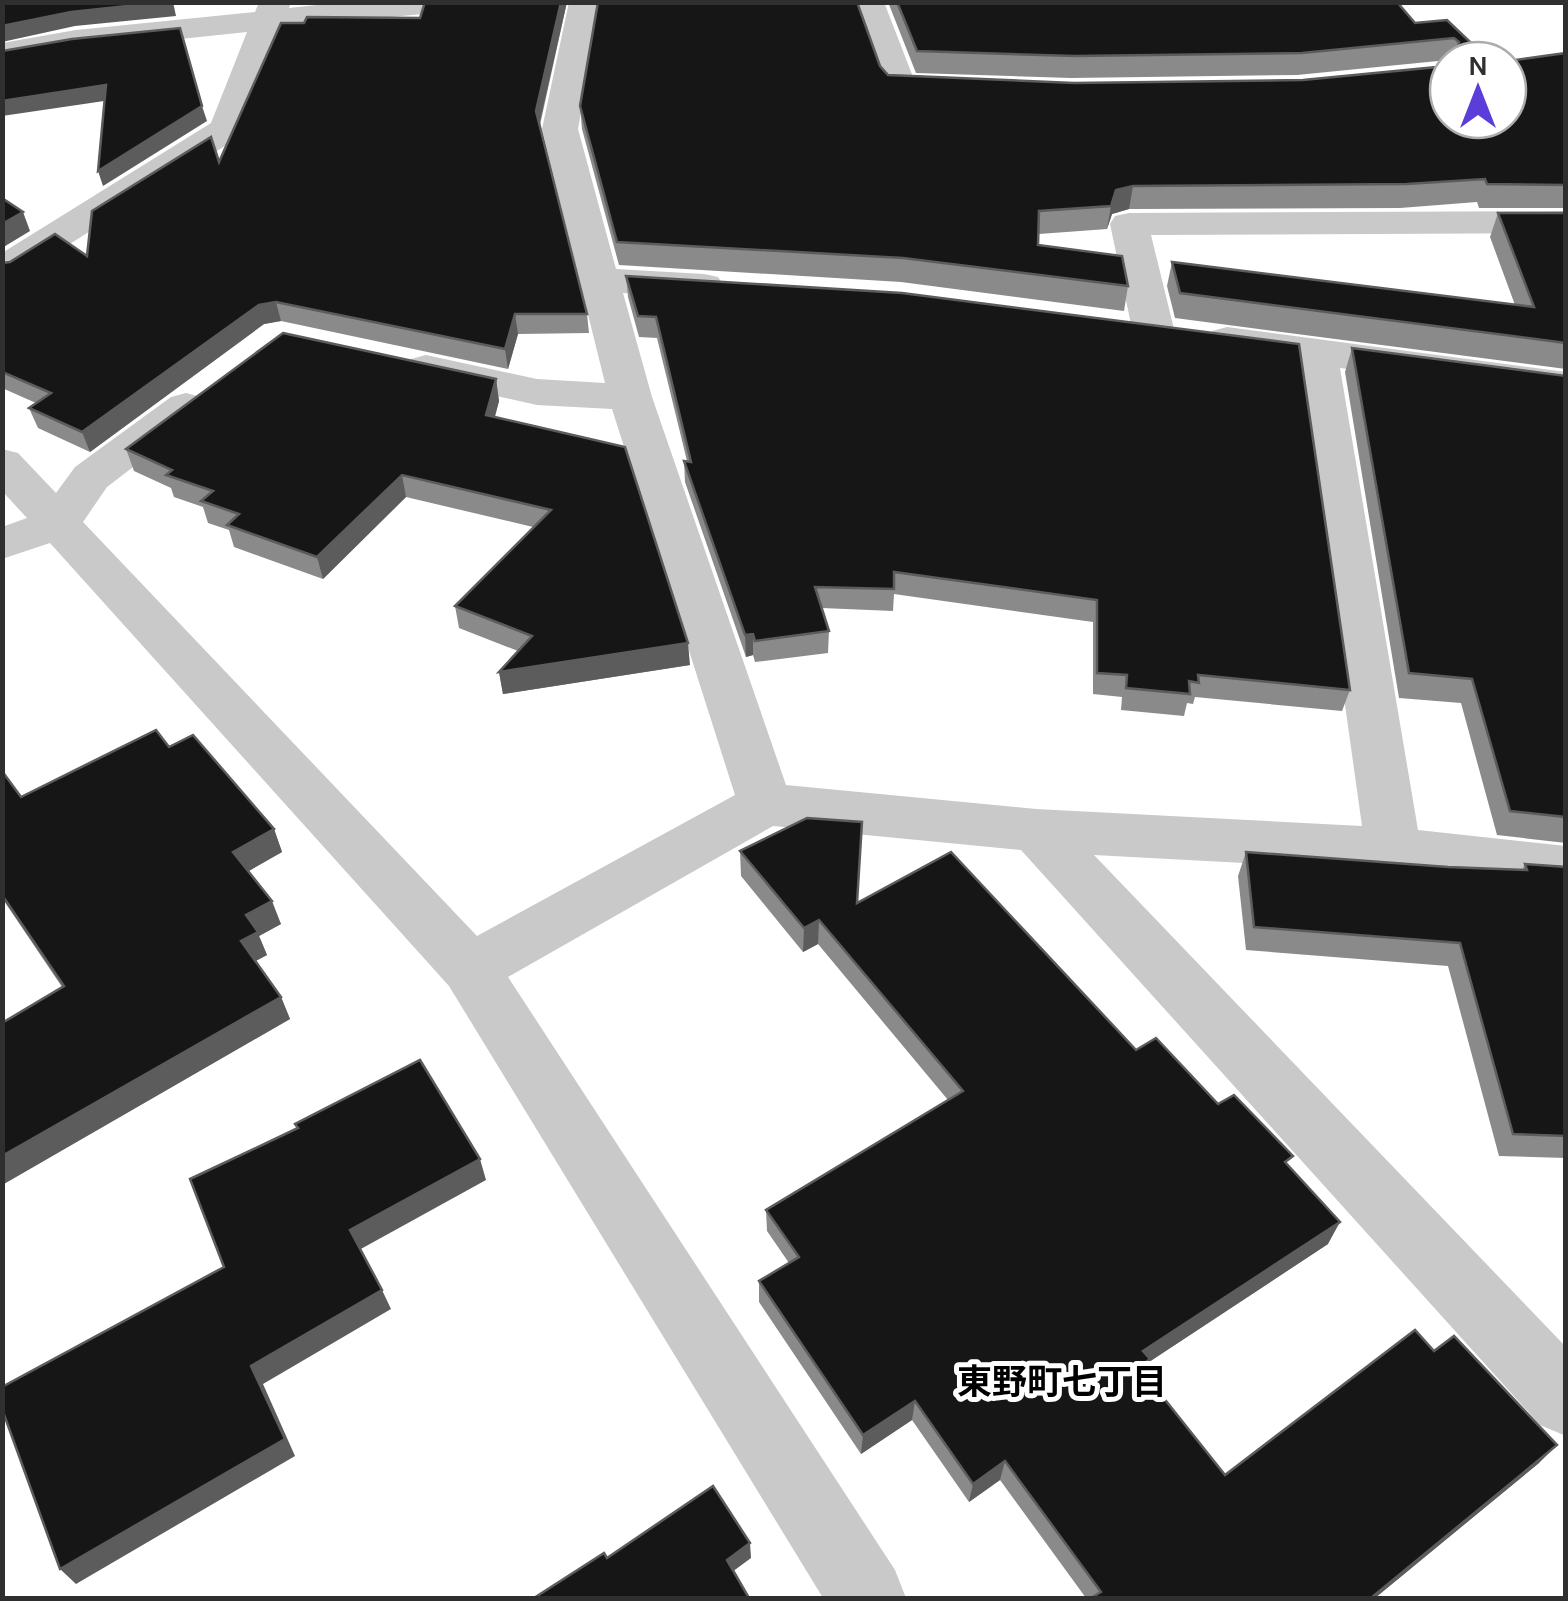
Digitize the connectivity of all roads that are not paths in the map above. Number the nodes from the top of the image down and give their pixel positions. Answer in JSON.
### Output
{"nodes":[{"id":1,"x":442,"y":2,"type":"edge"},
{"id":2,"x":586,"y":2,"type":"edge"},
{"id":3,"x":868,"y":2,"type":"edge"},
{"id":4,"x":271,"y":12,"type":"edge"},
{"id":5,"x":2,"y":52,"type":"edge"},
{"id":6,"x":995,"y":89,"type":"edge"},
{"id":7,"x":1566,"y":222,"type":"edge"},
{"id":8,"x":2,"y":270,"type":"edge"},
{"id":9,"x":601,"y":280,"type":"junction"},
{"id":10,"x":751,"y":289,"type":"edge"},
{"id":11,"x":1317,"y":354,"type":"junction"},
{"id":12,"x":390,"y":360,"type":"edge"},
{"id":13,"x":217,"y":384,"type":"edge"},
{"id":14,"x":1566,"y":386,"type":"edge"},
{"id":15,"x":630,"y":397,"type":"junction"},
{"id":16,"x":2,"y":463,"type":"edge"},
{"id":17,"x":58,"y":523,"type":"junction"},
{"id":18,"x":2,"y":544,"type":"edge"},
{"id":19,"x":766,"y":804,"type":"junction"},
{"id":20,"x":1036,"y":830,"type":"junction"},
{"id":21,"x":1393,"y":849,"type":"junction"},
{"id":22,"x":1566,"y":868,"type":"edge"},
{"id":23,"x":470,"y":969,"type":"junction"},
{"id":24,"x":1566,"y":1400,"type":"edge"},
{"id":25,"x":868,"y":1598,"type":"edge"}],
"edges":[{"from":1,"to":4,"type":"street"},
{"from":2,"to":9,"type":"street"},
{"from":3,"to":6,"type":"street"},
{"from":4,"to":5,"type":"street"},
{"from":4,"to":8,"type":"street"},
{"from":7,"to":11,"type":"street"},
{"from":9,"to":10,"type":"street"},
{"from":9,"to":15,"type":"street"},
{"from":11,"to":14,"type":"street"},
{"from":11,"to":21,"type":"street"},
{"from":12,"to":15,"type":"street"},
{"from":13,"to":17,"type":"street"},
{"from":15,"to":19,"type":"street"},
{"from":16,"to":17,"type":"street"},
{"from":17,"to":18,"type":"street"},
{"from":17,"to":23,"type":"street"},
{"from":19,"to":20,"type":"street"},
{"from":19,"to":23,"type":"street"},
{"from":20,"to":21,"type":"street"},
{"from":20,"to":24,"type":"street"},
{"from":21,"to":22,"type":"street"},
{"from":23,"to":25,"type":"street"}]}
